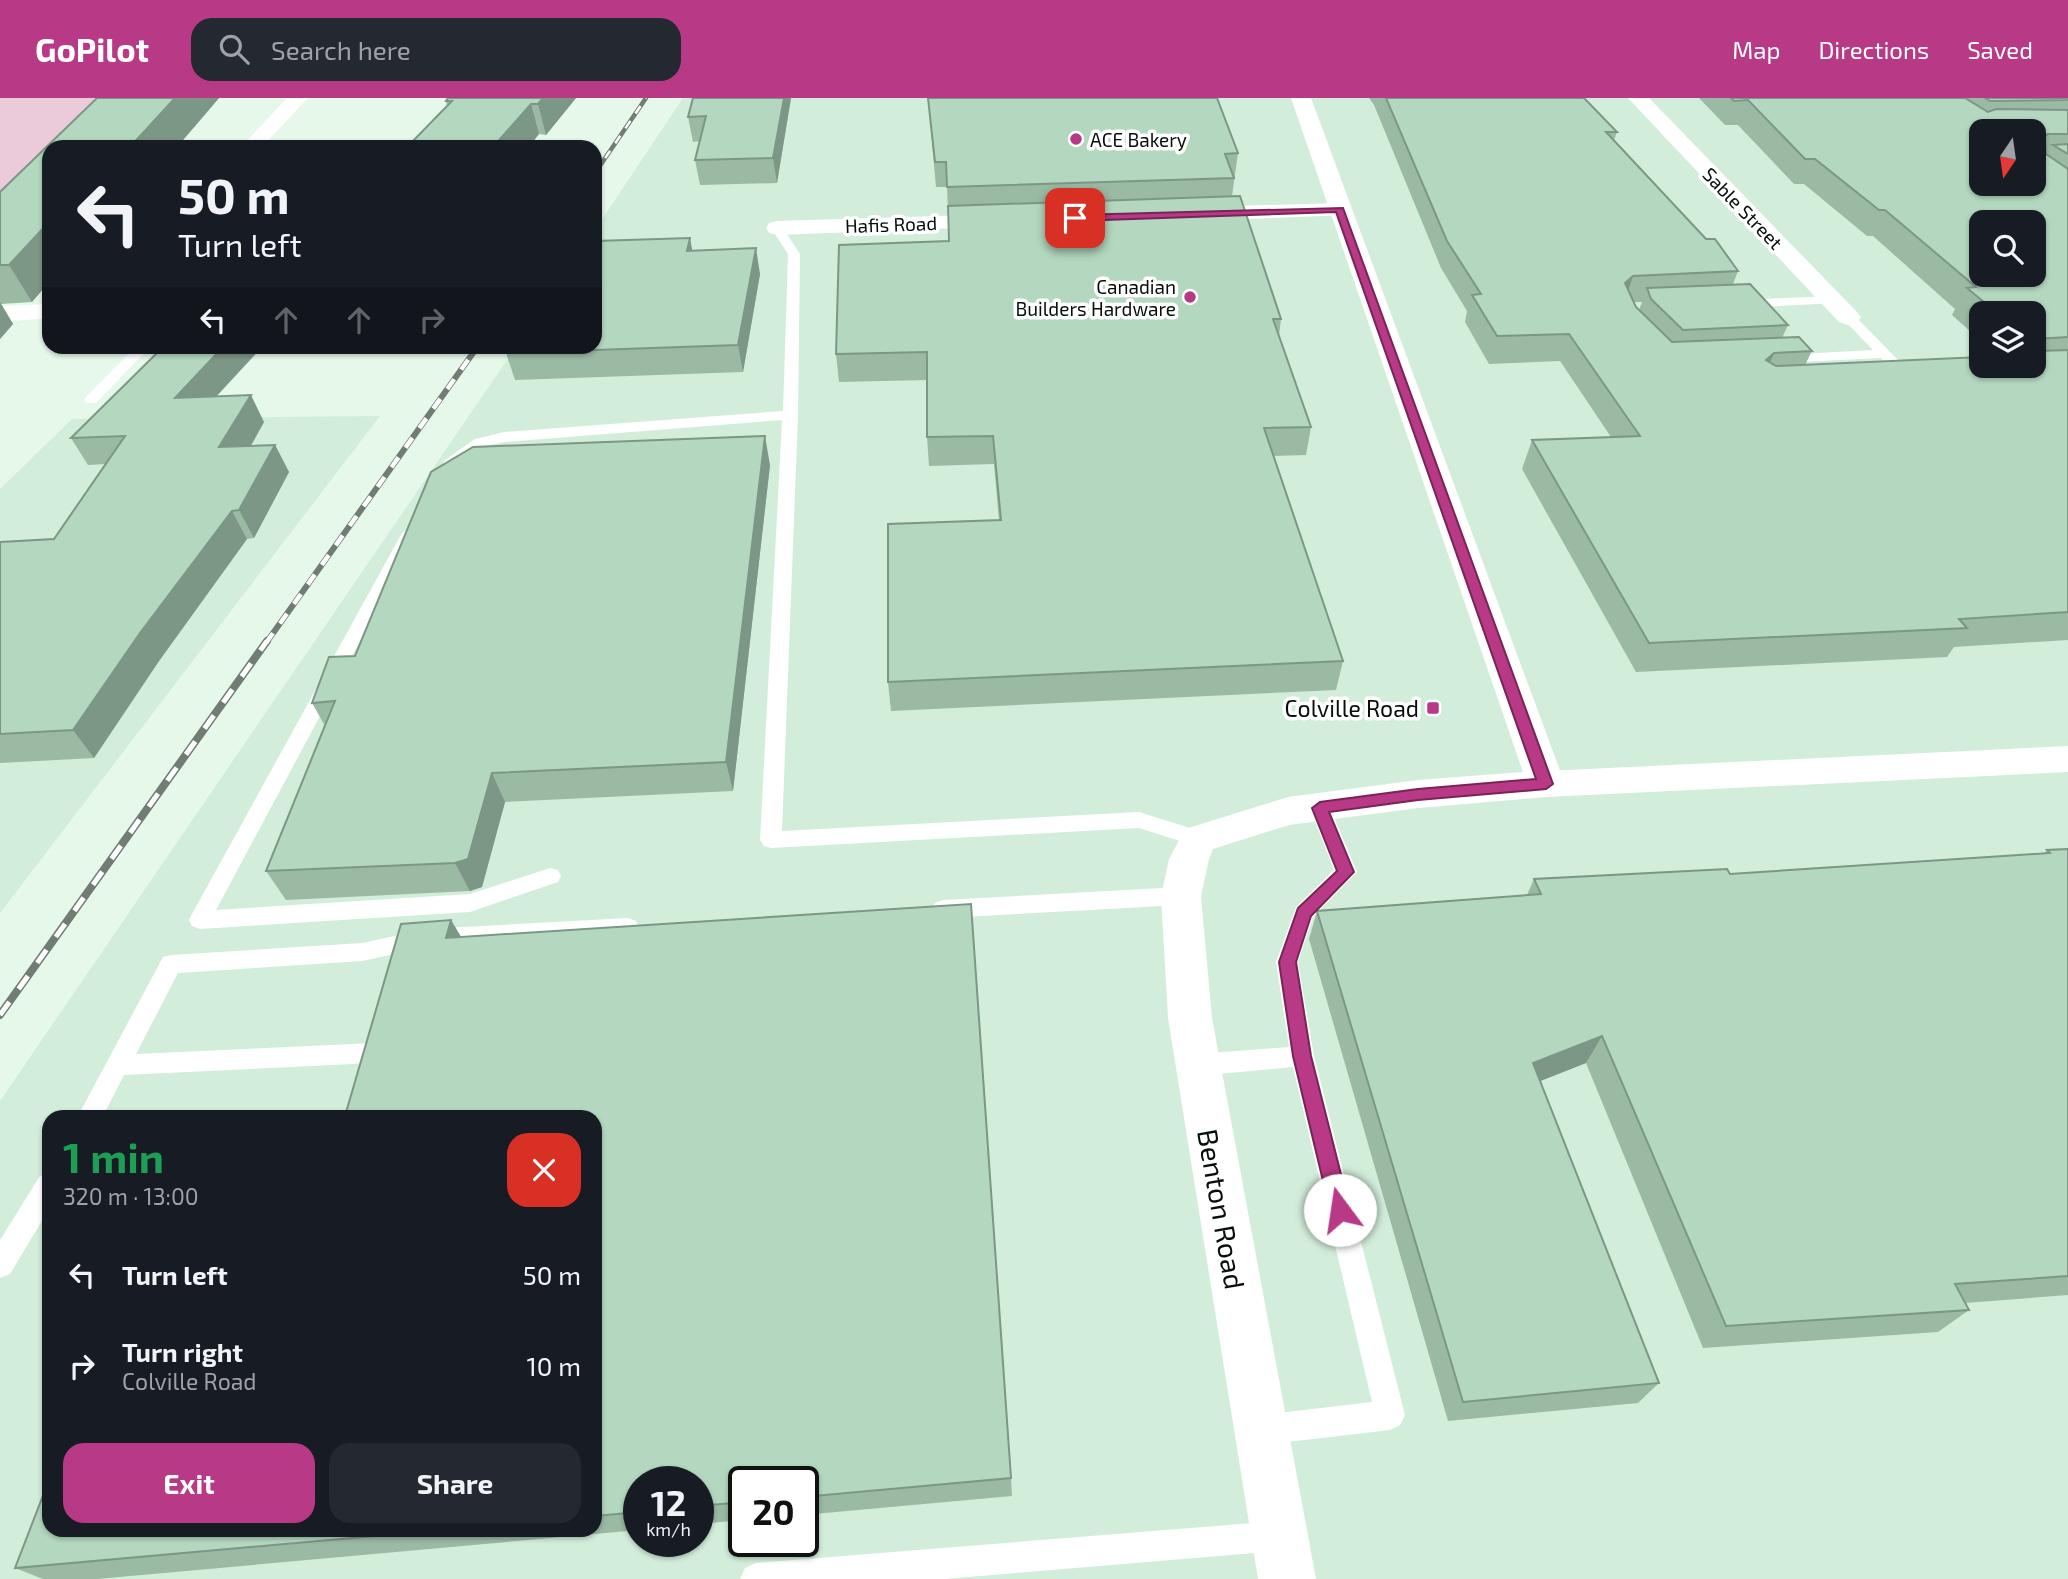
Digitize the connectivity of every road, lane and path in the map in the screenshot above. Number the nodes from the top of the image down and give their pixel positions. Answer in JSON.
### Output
{"nodes":[{"id":1,"x":298,"y":98,"type":"edge"},
{"id":2,"x":1301,"y":98,"type":"edge"},
{"id":3,"x":1638,"y":98,"type":"edge"},
{"id":4,"x":258,"y":140,"type":"edge"},
{"id":5,"x":1340,"y":209,"type":"junction"},
{"id":6,"x":1168,"y":215,"type":"edge"},
{"id":7,"x":1024,"y":220,"type":"edge"},
{"id":8,"x":777,"y":228,"type":"joint"},
{"id":9,"x":1832,"y":300,"type":"junction"},
{"id":10,"x":1721,"y":304,"type":"edge"},
{"id":11,"x":42,"y":311,"type":"edge"},
{"id":12,"x":0,"y":314,"type":"edge"},
{"id":13,"x":1848,"y":317,"type":"joint"},
{"id":14,"x":136,"y":354,"type":"edge"},
{"id":15,"x":1886,"y":354,"type":"junction"},
{"id":16,"x":1763,"y":359,"type":"edge"},
{"id":17,"x":1902,"y":370,"type":"edge"},
{"id":18,"x":91,"y":400,"type":"dead end"},
{"id":19,"x":790,"y":415,"type":"junction"},
{"id":20,"x":441,"y":481,"type":"edge"},
{"id":21,"x":421,"y":514,"type":"edge"},
{"id":22,"x":2068,"y":759,"type":"edge"},
{"id":23,"x":1546,"y":784,"type":"junction"},
{"id":24,"x":1320,"y":808,"type":"junction"},
{"id":25,"x":1199,"y":839,"type":"junction"},
{"id":26,"x":550,"y":876,"type":"dead end"},
{"id":27,"x":1181,"y":896,"type":"junction"},
{"id":28,"x":916,"y":911,"type":"edge"},
{"id":29,"x":650,"y":925,"type":"edge"},
{"id":30,"x":374,"y":1053,"type":"edge"},
{"id":31,"x":1302,"y":1056,"type":"junction"},
{"id":32,"x":117,"y":1065,"type":"junction"},
{"id":33,"x":1197,"y":1065,"type":"junction"},
{"id":34,"x":93,"y":1110,"type":"edge"},
{"id":35,"x":42,"y":1196,"type":"edge"},
{"id":36,"x":0,"y":1265,"type":"edge"},
{"id":37,"x":1261,"y":1430,"type":"junction"},
{"id":38,"x":1283,"y":1557,"type":"edge"},
{"id":39,"x":756,"y":1579,"type":"edge"}],
"edges":[{"from":1,"to":4,"type":"street"},
{"from":2,"to":5,"type":"street"},
{"from":3,"to":9,"type":"street","name":"Sable Street"},
{"from":5,"to":6,"type":"street"},
{"from":5,"to":23,"type":"street"},
{"from":7,"to":8,"type":"street","name":"Hafis Road"},
{"from":8,"to":19,"type":"lane"},
{"from":9,"to":10,"type":"lane"},
{"from":9,"to":13,"type":"street","name":"Sable Street"},
{"from":11,"to":12,"type":"street"},
{"from":13,"to":15,"type":"lane"},
{"from":14,"to":18,"type":"lane"},
{"from":15,"to":16,"type":"lane"},
{"from":15,"to":17,"type":"lane"},
{"from":19,"to":20,"type":"lane"},
{"from":19,"to":25,"type":"lane"},
{"from":21,"to":26,"type":"lane"},
{"from":22,"to":23,"type":"street"},
{"from":23,"to":24,"type":"street"},
{"from":24,"to":25,"type":"street"},
{"from":24,"to":31,"type":"lane"},
{"from":25,"to":27,"type":"street","name":"Benton Road"},
{"from":27,"to":28,"type":"lane"},
{"from":27,"to":33,"type":"street","name":"Benton Road"},
{"from":29,"to":32,"type":"lane"},
{"from":30,"to":32,"type":"lane"},
{"from":31,"to":33,"type":"lane"},
{"from":31,"to":37,"type":"lane"},
{"from":32,"to":34,"type":"lane"},
{"from":33,"to":37,"type":"street","name":"Benton Road"},
{"from":35,"to":36,"type":"lane"},
{"from":37,"to":38,"type":"street","name":"Benton Road"},
{"from":38,"to":39,"type":"lane"}]}
